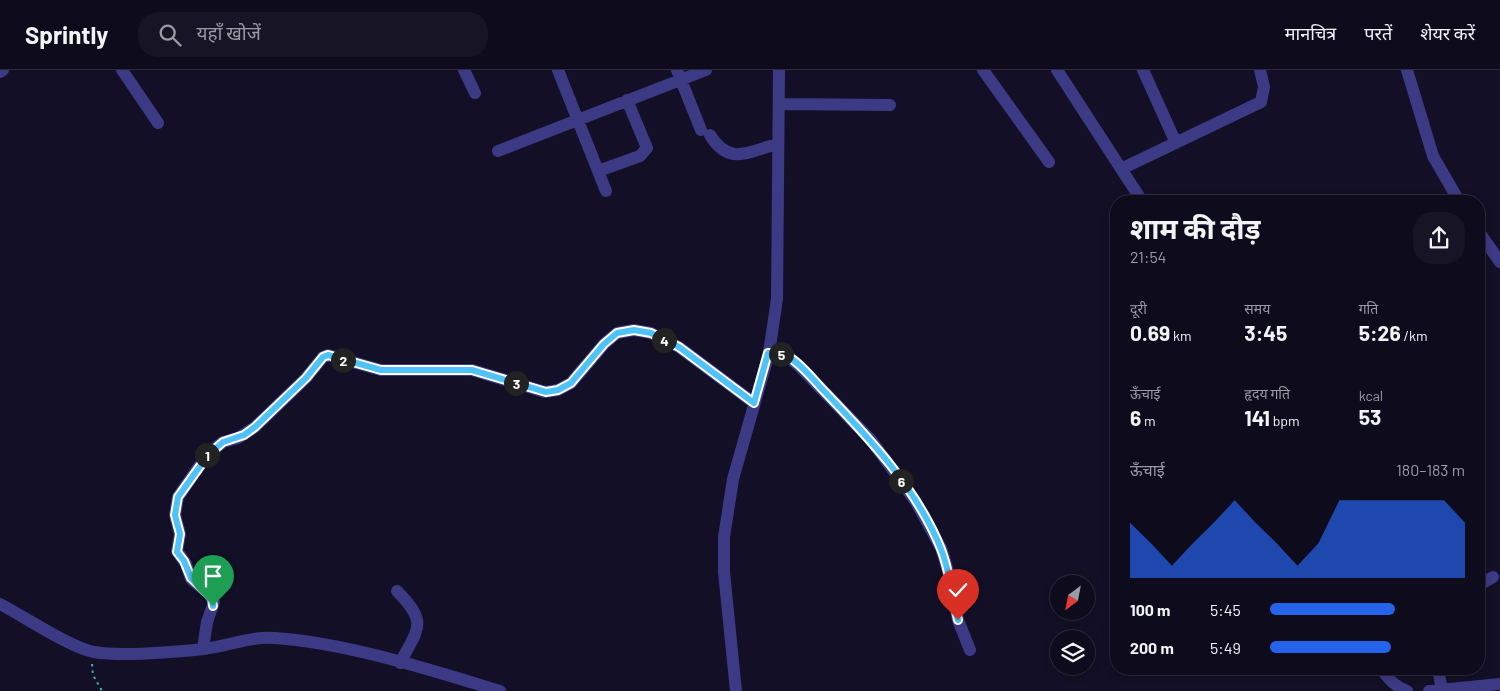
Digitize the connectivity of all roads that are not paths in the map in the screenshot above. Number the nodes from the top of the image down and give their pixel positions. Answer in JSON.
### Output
{"nodes":[{"id":1,"x":122,"y":70,"type":"edge"},
{"id":2,"x":464,"y":70,"type":"edge"},
{"id":3,"x":558,"y":70,"type":"edge"},
{"id":4,"x":706,"y":70,"type":"edge"},
{"id":5,"x":779,"y":70,"type":"edge"},
{"id":6,"x":983,"y":70,"type":"edge"},
{"id":7,"x":1057,"y":70,"type":"edge"},
{"id":8,"x":1143,"y":70,"type":"edge"},
{"id":9,"x":1260,"y":70,"type":"edge"},
{"id":10,"x":1407,"y":70,"type":"edge"},
{"id":11,"x":679,"y":74,"type":"edge"},
{"id":12,"x":475,"y":93,"type":"dead end"},
{"id":13,"x":627,"y":100,"type":"junction"},
{"id":14,"x":778,"y":104,"type":"junction"},
{"id":15,"x":890,"y":105,"type":"dead end"},
{"id":16,"x":578,"y":120,"type":"junction"},
{"id":17,"x":158,"y":123,"type":"dead end"},
{"id":18,"x":1176,"y":143,"type":"junction"},
{"id":19,"x":777,"y":144,"type":"junction"},
{"id":20,"x":498,"y":151,"type":"dead end"},
{"id":21,"x":1049,"y":162,"type":"dead end"},
{"id":22,"x":1121,"y":169,"type":"junction"},
{"id":23,"x":598,"y":171,"type":"junction"},
{"id":24,"x":606,"y":191,"type":"dead end"},
{"id":25,"x":1138,"y":195,"type":"edge"},
{"id":26,"x":1456,"y":195,"type":"edge"},
{"id":27,"x":1485,"y":241,"type":"edge"},
{"id":28,"x":1500,"y":262,"type":"edge"},
{"id":29,"x":768,"y":353,"type":"junction"},
{"id":30,"x":754,"y":403,"type":"junction"},
{"id":31,"x":1493,"y":577,"type":"dead end"},
{"id":32,"x":1485,"y":582,"type":"edge"},
{"id":33,"x":397,"y":591,"type":"dead end"},
{"id":34,"x":0,"y":604,"type":"edge"},
{"id":35,"x":203,"y":649,"type":"junction"},
{"id":36,"x":970,"y":650,"type":"dead end"},
{"id":37,"x":400,"y":663,"type":"junction"},
{"id":38,"x":1384,"y":675,"type":"edge"},
{"id":39,"x":1385,"y":675,"type":"edge"},
{"id":40,"x":1437,"y":675,"type":"edge"},
{"id":41,"x":1500,"y":684,"type":"edge"},
{"id":42,"x":1436,"y":690,"type":"edge"},
{"id":43,"x":500,"y":691,"type":"edge"},
{"id":44,"x":736,"y":691,"type":"edge"},
{"id":45,"x":1391,"y":691,"type":"edge"},
{"id":46,"x":1407,"y":691,"type":"edge"}],
"edges":[{"from":1,"to":17,"type":"street"},
{"from":2,"to":12,"type":"street"},
{"from":3,"to":16,"type":"street"},
{"from":4,"to":11,"type":"street"},
{"from":5,"to":14,"type":"street"},
{"from":6,"to":21,"type":"street"},
{"from":7,"to":22,"type":"street"},
{"from":8,"to":18,"type":"street"},
{"from":9,"to":18,"type":"street"},
{"from":10,"to":26,"type":"street"},
{"from":11,"to":13,"type":"street"},
{"from":11,"to":19,"type":"street"},
{"from":13,"to":16,"type":"street"},
{"from":13,"to":23,"type":"street"},
{"from":14,"to":15,"type":"street"},
{"from":14,"to":19,"type":"street"},
{"from":16,"to":20,"type":"street"},
{"from":16,"to":23,"type":"street"},
{"from":18,"to":22,"type":"street"},
{"from":19,"to":29,"type":"street"},
{"from":22,"to":25,"type":"street"},
{"from":23,"to":24,"type":"street"},
{"from":27,"to":28,"type":"street"},
{"from":29,"to":30,"type":"street"},
{"from":29,"to":36,"type":"street"},
{"from":30,"to":35,"type":"street"},
{"from":30,"to":44,"type":"street"},
{"from":31,"to":32,"type":"street"},
{"from":33,"to":37,"type":"street"},
{"from":34,"to":35,"type":"street"},
{"from":35,"to":37,"type":"street"},
{"from":37,"to":43,"type":"street"},
{"from":38,"to":45,"type":"street"},
{"from":39,"to":46,"type":"street"},
{"from":40,"to":42,"type":"street"},
{"from":41,"to":42,"type":"street"}]}
